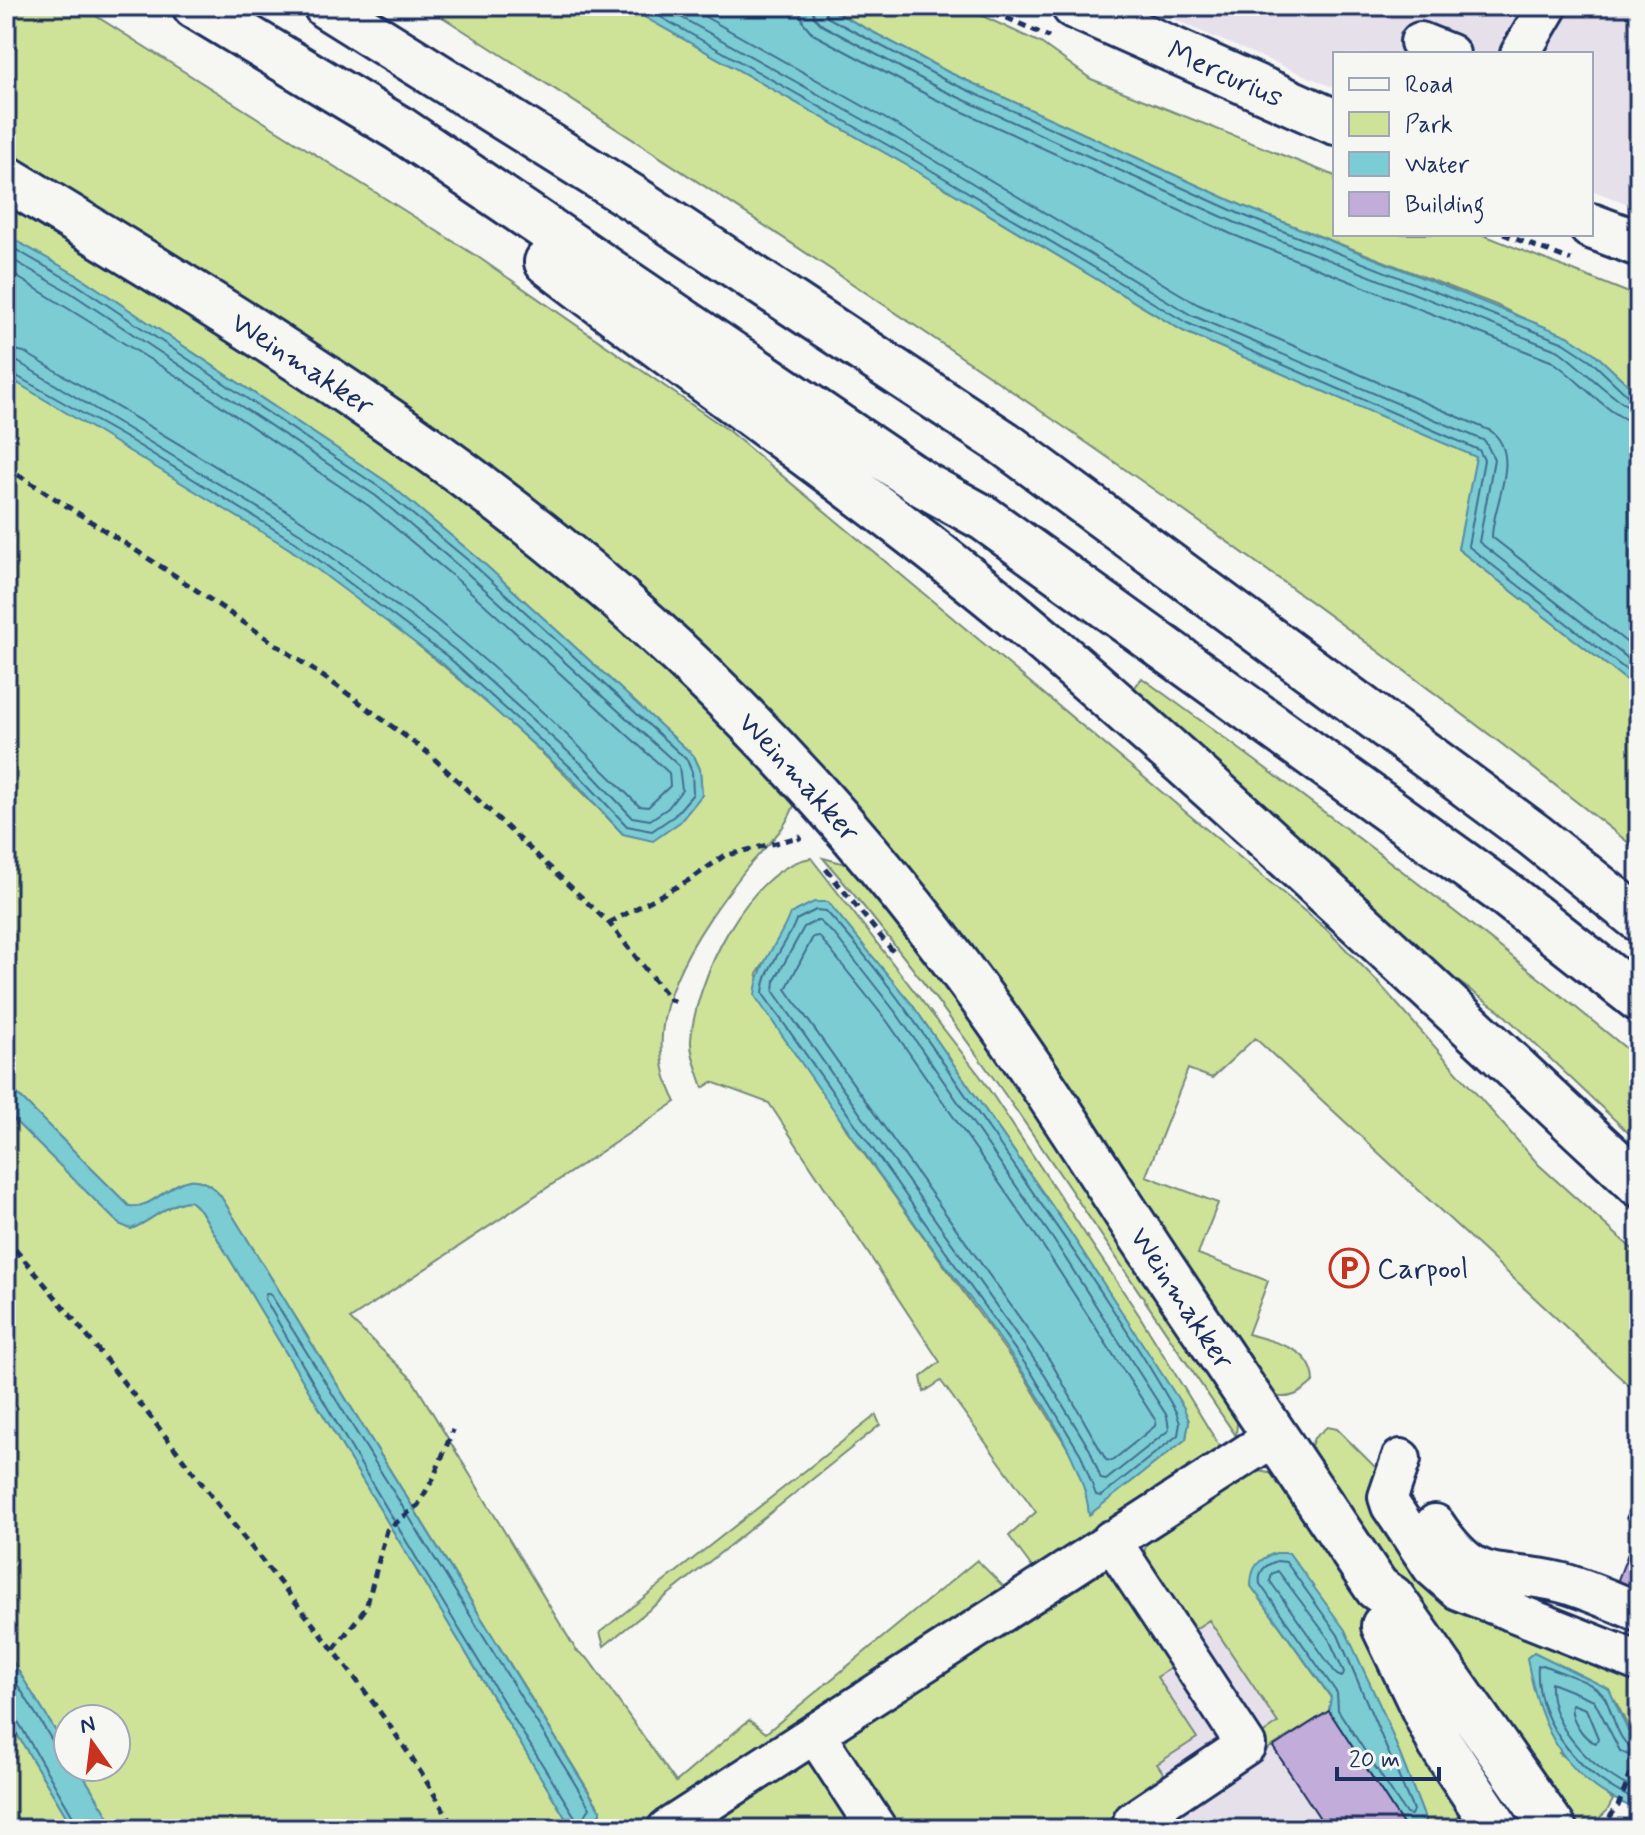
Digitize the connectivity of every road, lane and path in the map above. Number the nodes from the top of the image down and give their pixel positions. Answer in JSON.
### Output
{"nodes":[{"id":1,"x":195,"y":6,"type":"edge"},
{"id":2,"x":326,"y":6,"type":"edge"},
{"id":3,"x":1074,"y":6,"type":"edge"},
{"id":4,"x":1548,"y":6,"type":"edge"},
{"id":5,"x":1521,"y":52,"type":"edge"},
{"id":6,"x":1333,"y":121,"type":"edge"},
{"id":7,"x":400,"y":129,"type":"junction"},
{"id":8,"x":6,"y":178,"type":"edge"},
{"id":9,"x":1593,"y":227,"type":"edge"},
{"id":10,"x":1639,"y":244,"type":"edge"},
{"id":11,"x":6,"y":467,"type":"edge"},
{"id":12,"x":808,"y":847,"type":"dead end"},
{"id":13,"x":824,"y":867,"type":"dead end"},
{"id":14,"x":1639,"y":919,"type":"edge"},
{"id":15,"x":609,"y":923,"type":"junction"},
{"id":16,"x":903,"y":964,"type":"dead end"},
{"id":17,"x":1639,"y":999,"type":"edge"},
{"id":18,"x":681,"y":1003,"type":"dead end"},
{"id":19,"x":1639,"y":1184,"type":"edge"},
{"id":20,"x":6,"y":1239,"type":"edge"},
{"id":21,"x":453,"y":1430,"type":"dead end"},
{"id":22,"x":1275,"y":1436,"type":"junction"},
{"id":23,"x":1626,"y":1516,"type":"dead end"},
{"id":24,"x":1639,"y":1522,"type":"edge"},
{"id":25,"x":1111,"y":1540,"type":"junction"},
{"id":26,"x":1377,"y":1588,"type":"junction"},
{"id":27,"x":1639,"y":1612,"type":"edge"},
{"id":28,"x":334,"y":1649,"type":"junction"},
{"id":29,"x":1639,"y":1662,"type":"edge"},
{"id":30,"x":815,"y":1734,"type":"junction"},
{"id":31,"x":1639,"y":1754,"type":"edge"},
{"id":32,"x":454,"y":1829,"type":"edge"},
{"id":33,"x":667,"y":1829,"type":"edge"},
{"id":34,"x":877,"y":1829,"type":"edge"},
{"id":35,"x":1138,"y":1829,"type":"edge"},
{"id":36,"x":1497,"y":1829,"type":"edge"},
{"id":37,"x":1554,"y":1829,"type":"edge"},
{"id":38,"x":1598,"y":1829,"type":"edge"}],
"edges":[{"from":1,"to":7,"type":"main road"},
{"from":2,"to":14,"type":"main road"},
{"from":3,"to":6,"type":"main road","name":"Mercurius"},
{"from":4,"to":5,"type":"street"},
{"from":7,"to":17,"type":"main road"},
{"from":7,"to":19,"type":"main road"},
{"from":8,"to":22,"type":"main road","name":"Weinmakker"},
{"from":9,"to":10,"type":"main road"},
{"from":11,"to":15,"type":"path"},
{"from":12,"to":15,"type":"path"},
{"from":13,"to":16,"type":"path"},
{"from":15,"to":18,"type":"path"},
{"from":20,"to":28,"type":"path"},
{"from":21,"to":28,"type":"path"},
{"from":22,"to":25,"type":"street"},
{"from":22,"to":26,"type":"main road","name":"Weinmakker"},
{"from":23,"to":24,"type":"path"},
{"from":25,"to":30,"type":"street"},
{"from":25,"to":35,"type":"street"},
{"from":26,"to":36,"type":"main road","name":"Weinmakker"},
{"from":26,"to":37,"type":"main road","name":"Weinmakker"},
{"from":27,"to":29,"type":"street"},
{"from":28,"to":32,"type":"path"},
{"from":30,"to":33,"type":"street"},
{"from":30,"to":34,"type":"street"},
{"from":31,"to":38,"type":"path"}]}
